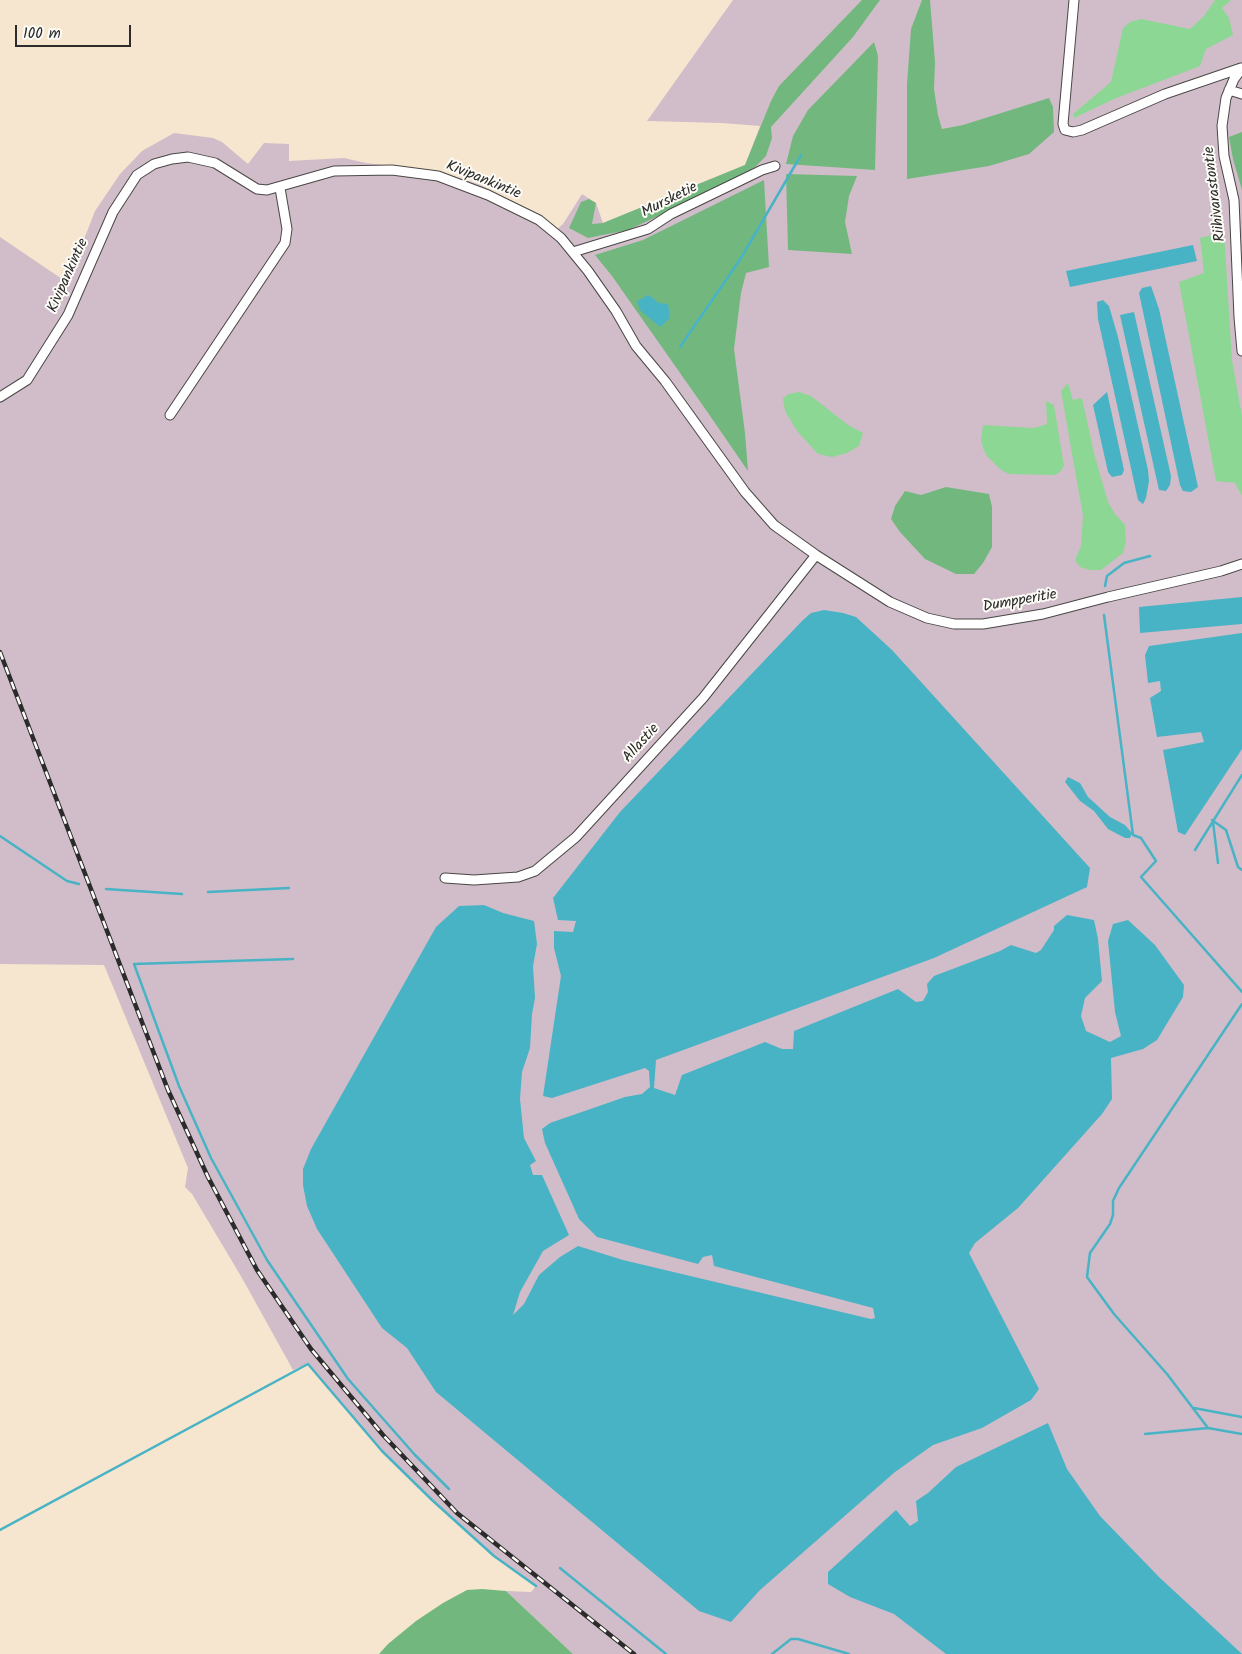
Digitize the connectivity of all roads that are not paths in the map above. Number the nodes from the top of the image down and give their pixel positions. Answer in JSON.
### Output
{"nodes":[{"id":1,"x":1074,"y":0,"type":"edge"},
{"id":2,"x":1242,"y":68,"type":"edge"},
{"id":3,"x":1229,"y":90,"type":"junction"},
{"id":4,"x":1242,"y":94,"type":"edge"},
{"id":5,"x":775,"y":166,"type":"dead end"},
{"id":6,"x":280,"y":188,"type":"junction"},
{"id":7,"x":573,"y":252,"type":"junction"},
{"id":8,"x":1242,"y":351,"type":"edge"},
{"id":9,"x":0,"y":397,"type":"edge"},
{"id":10,"x":170,"y":415,"type":"dead end"},
{"id":11,"x":816,"y":555,"type":"junction"},
{"id":12,"x":1242,"y":564,"type":"edge"},
{"id":13,"x":445,"y":878,"type":"dead end"}],
"edges":[{"from":1,"to":2,"type":"street"},
{"from":2,"to":3,"type":"street","name":"Riihivarastontie"},
{"from":3,"to":4,"type":"street"},
{"from":3,"to":8,"type":"street","name":"Riihivarastontie"},
{"from":5,"to":7,"type":"street","name":"Mursketie"},
{"from":6,"to":7,"type":"street","name":"Kivipankintie"},
{"from":6,"to":9,"type":"street","name":"Kivipankintie"},
{"from":6,"to":10,"type":"street"},
{"from":7,"to":11,"type":"street","name":"Kivipankintie"},
{"from":11,"to":12,"type":"street","name":"Dumpperitie"},
{"from":11,"to":13,"type":"street","name":"Allastie"}]}
